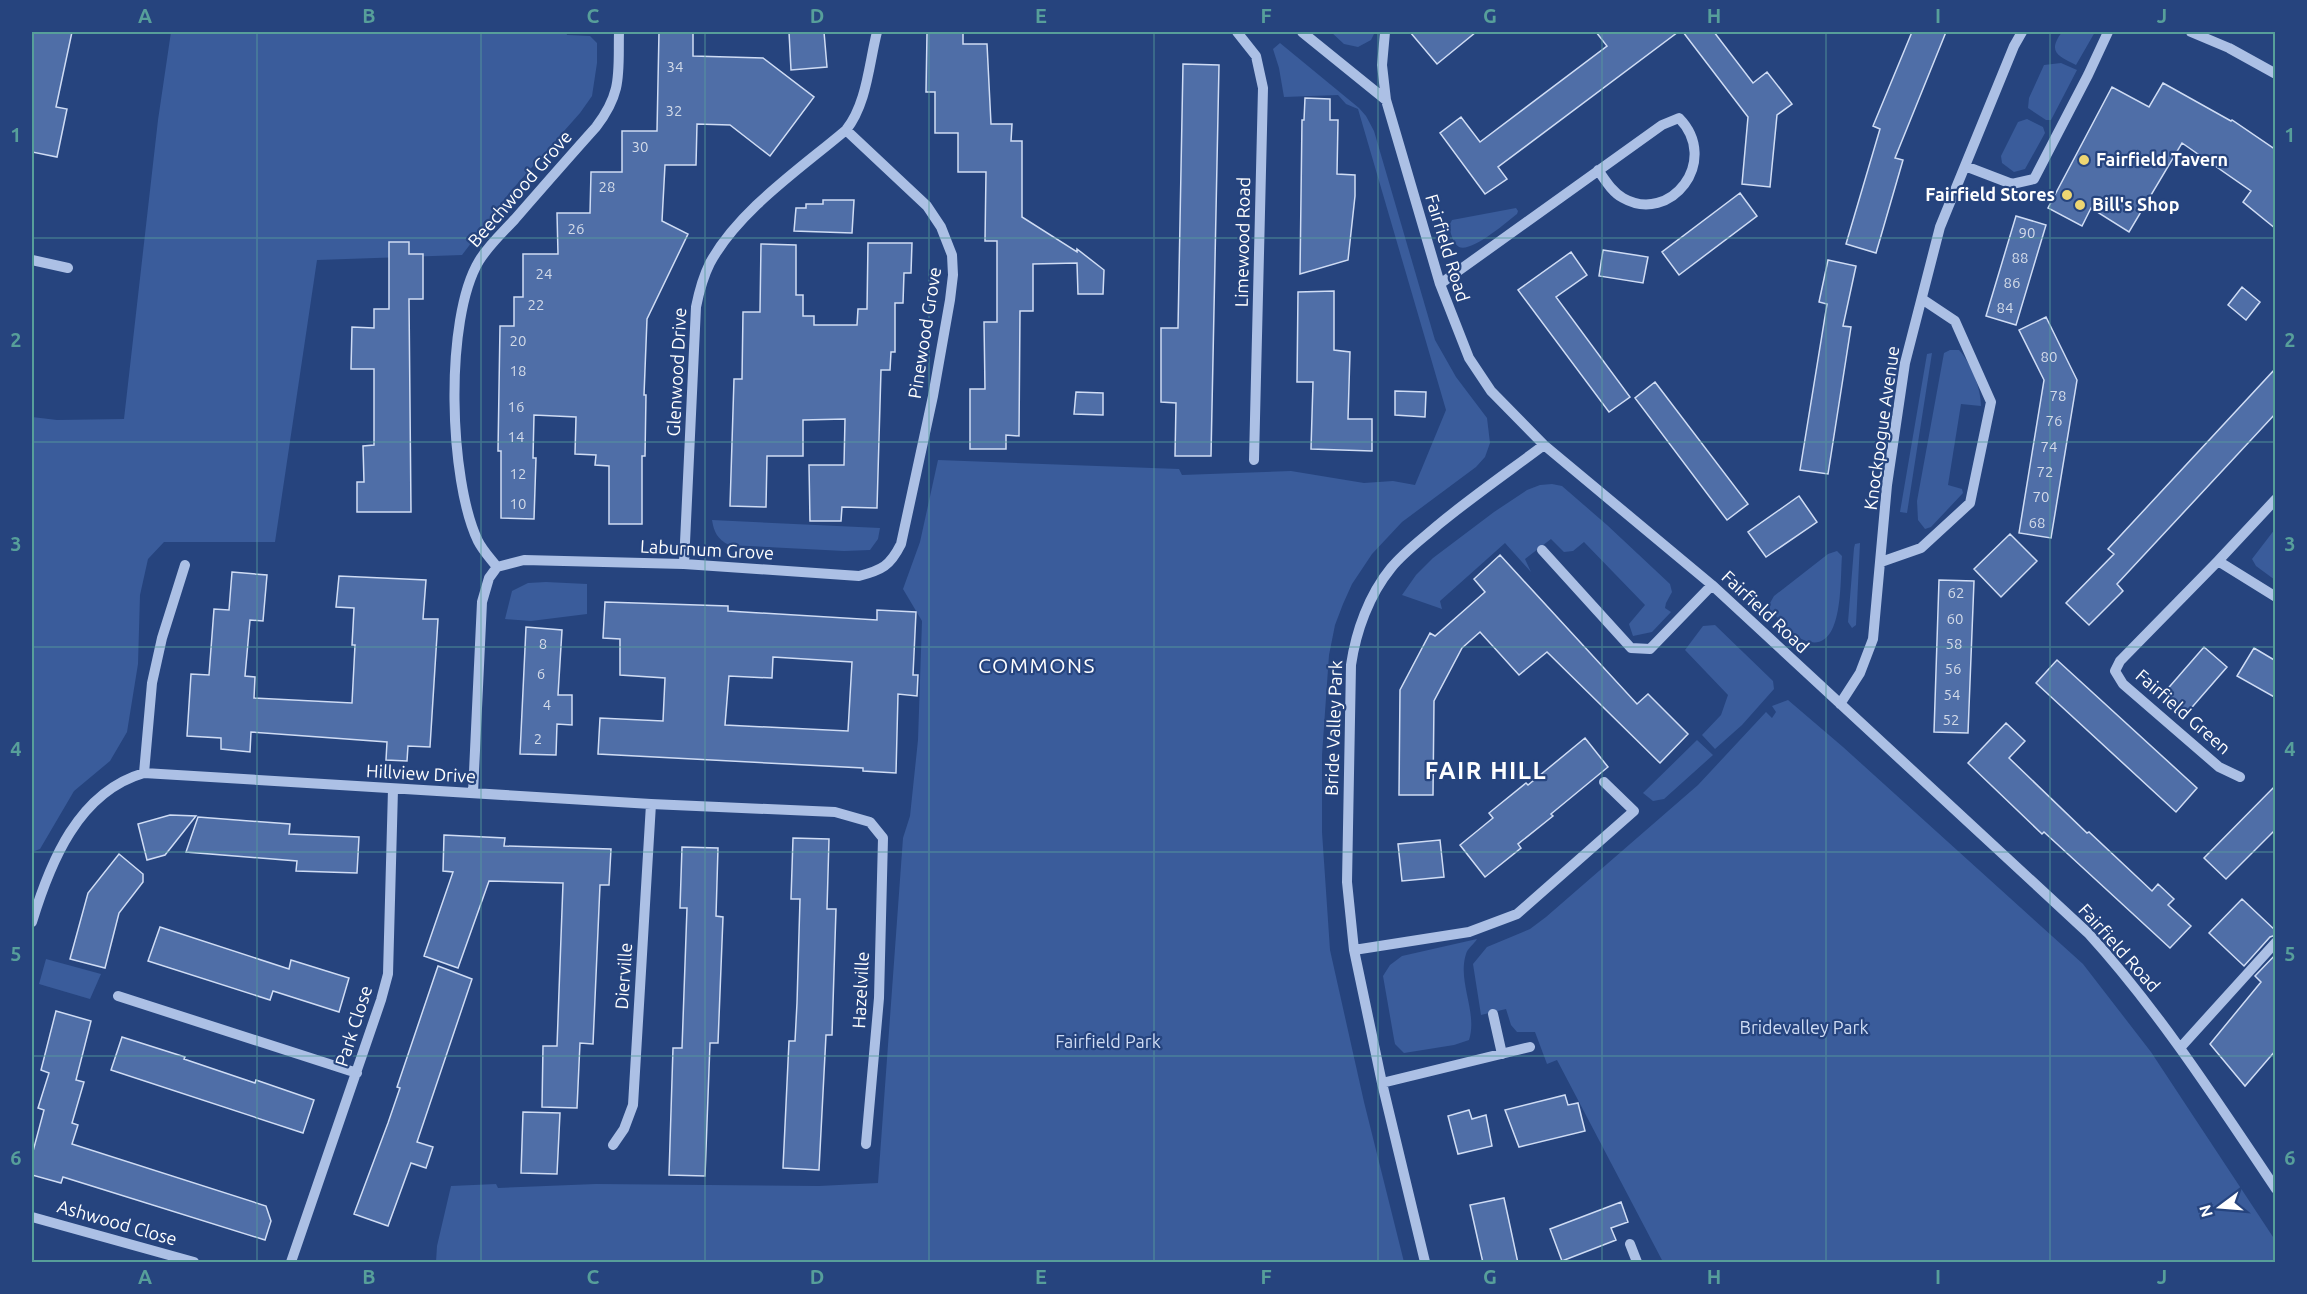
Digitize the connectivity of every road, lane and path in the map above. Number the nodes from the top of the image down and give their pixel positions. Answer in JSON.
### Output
{"nodes":[{"id":1,"x":618,"y":32,"type":"edge"},
{"id":2,"x":877,"y":32,"type":"edge"},
{"id":3,"x":1237,"y":32,"type":"edge"},
{"id":4,"x":1302,"y":32,"type":"edge"},
{"id":5,"x":1385,"y":32,"type":"edge"},
{"id":6,"x":2022,"y":32,"type":"edge"},
{"id":7,"x":2108,"y":32,"type":"edge"},
{"id":8,"x":2191,"y":32,"type":"edge"},
{"id":9,"x":2276,"y":74,"type":"edge"},
{"id":10,"x":1386,"y":100,"type":"junction"},
{"id":11,"x":846,"y":130,"type":"junction"},
{"id":12,"x":1965,"y":166,"type":"junction"},
{"id":13,"x":1598,"y":170,"type":"junction"},
{"id":14,"x":32,"y":260,"type":"edge"},
{"id":15,"x":68,"y":268,"type":"dead end"},
{"id":16,"x":1440,"y":284,"type":"junction"},
{"id":17,"x":1922,"y":299,"type":"junction"},
{"id":18,"x":1544,"y":445,"type":"junction"},
{"id":19,"x":1254,"y":460,"type":"dead end"},
{"id":20,"x":2276,"y":500,"type":"edge"},
{"id":21,"x":901,"y":543,"type":"joint"},
{"id":22,"x":1542,"y":550,"type":"dead end"},
{"id":23,"x":2217,"y":561,"type":"junction"},
{"id":24,"x":1881,"y":562,"type":"junction"},
{"id":25,"x":684,"y":564,"type":"junction"},
{"id":26,"x":185,"y":565,"type":"dead end"},
{"id":27,"x":497,"y":567,"type":"junction"},
{"id":28,"x":1712,"y":585,"type":"junction"},
{"id":29,"x":2276,"y":597,"type":"edge"},
{"id":30,"x":1840,"y":704,"type":"junction"},
{"id":31,"x":144,"y":773,"type":"junction"},
{"id":32,"x":2240,"y":777,"type":"dead end"},
{"id":33,"x":1604,"y":782,"type":"dead end"},
{"id":34,"x":393,"y":789,"type":"junction"},
{"id":35,"x":473,"y":793,"type":"junction"},
{"id":36,"x":651,"y":804,"type":"junction"},
{"id":37,"x":883,"y":838,"type":"joint"},
{"id":38,"x":32,"y":922,"type":"edge"},
{"id":39,"x":2276,"y":942,"type":"edge"},
{"id":40,"x":1354,"y":950,"type":"junction"},
{"id":41,"x":118,"y":996,"type":"dead end"},
{"id":42,"x":1493,"y":1014,"type":"dead end"},
{"id":43,"x":1530,"y":1047,"type":"dead end"},
{"id":44,"x":2180,"y":1048,"type":"junction"},
{"id":45,"x":1502,"y":1054,"type":"junction"},
{"id":46,"x":357,"y":1073,"type":"junction"},
{"id":47,"x":1382,"y":1083,"type":"junction"},
{"id":48,"x":866,"y":1144,"type":"dead end"},
{"id":49,"x":613,"y":1145,"type":"dead end"},
{"id":50,"x":2276,"y":1189,"type":"edge"},
{"id":51,"x":32,"y":1217,"type":"edge"},
{"id":52,"x":1630,"y":1244,"type":"dead end"},
{"id":53,"x":194,"y":1263,"type":"edge"},
{"id":54,"x":291,"y":1263,"type":"edge"},
{"id":55,"x":1425,"y":1263,"type":"edge"},
{"id":56,"x":1637,"y":1263,"type":"edge"}],
"edges":[{"from":1,"to":27,"type":"street","name":"Beechwood Grove"},
{"from":2,"to":11,"type":"street","name":"Glenwood Drive"},
{"from":3,"to":19,"type":"street","name":"Limewood Road"},
{"from":4,"to":10,"type":"street"},
{"from":5,"to":10,"type":"street","name":"Fairfield Road"},
{"from":6,"to":12,"type":"street","name":"Knockpogue Avenue"},
{"from":7,"to":12,"type":"street"},
{"from":8,"to":9,"type":"street"},
{"from":10,"to":16,"type":"street","name":"Fairfield Road"},
{"from":11,"to":21,"type":"street","name":"Pinewood Grove"},
{"from":11,"to":25,"type":"street","name":"Glenwood Drive"},
{"from":12,"to":17,"type":"street","name":"Knockpogue Avenue"},
{"from":13,"to":13,"type":"street"},
{"from":13,"to":16,"type":"street"},
{"from":14,"to":15,"type":"street"},
{"from":16,"to":18,"type":"street","name":"Fairfield Road"},
{"from":17,"to":24,"type":"street","name":"Knockpogue Avenue"},
{"from":17,"to":24,"type":"street"},
{"from":18,"to":28,"type":"street","name":"Fairfield Road"},
{"from":18,"to":40,"type":"street","name":"Bride Valley Park"},
{"from":20,"to":23,"type":"street","name":"Fairfield Green"},
{"from":21,"to":25,"type":"street","name":"Laburnum Grove"},
{"from":22,"to":28,"type":"street"},
{"from":23,"to":29,"type":"street"},
{"from":23,"to":32,"type":"street","name":"Fairfield Green"},
{"from":24,"to":30,"type":"street","name":"Knockpogue Avenue"},
{"from":25,"to":27,"type":"street","name":"Laburnum Grove"},
{"from":26,"to":31,"type":"street"},
{"from":27,"to":35,"type":"street"},
{"from":28,"to":30,"type":"street","name":"Fairfield Road"},
{"from":30,"to":44,"type":"street","name":"Fairfield Road"},
{"from":31,"to":34,"type":"street","name":"Hillview Drive"},
{"from":31,"to":38,"type":"street","name":"Hillview Drive"},
{"from":33,"to":40,"type":"street"},
{"from":34,"to":35,"type":"street","name":"Hillview Drive"},
{"from":34,"to":46,"type":"street","name":"Park Close"},
{"from":35,"to":36,"type":"street","name":"Hillview Drive"},
{"from":36,"to":37,"type":"street","name":"Hillview Drive"},
{"from":36,"to":49,"type":"street","name":"Dierville"},
{"from":37,"to":48,"type":"street","name":"Hazelville"},
{"from":39,"to":44,"type":"street"},
{"from":40,"to":47,"type":"street","name":"Bride Valley Park"},
{"from":41,"to":46,"type":"street"},
{"from":42,"to":45,"type":"street"},
{"from":43,"to":45,"type":"street"},
{"from":44,"to":50,"type":"street","name":"Fairfield Road"},
{"from":45,"to":47,"type":"street"},
{"from":46,"to":54,"type":"street","name":"Park Close"},
{"from":47,"to":55,"type":"street","name":"Bride Valley Park"},
{"from":51,"to":53,"type":"street","name":"Ashwood Close"},
{"from":52,"to":56,"type":"street"}]}
